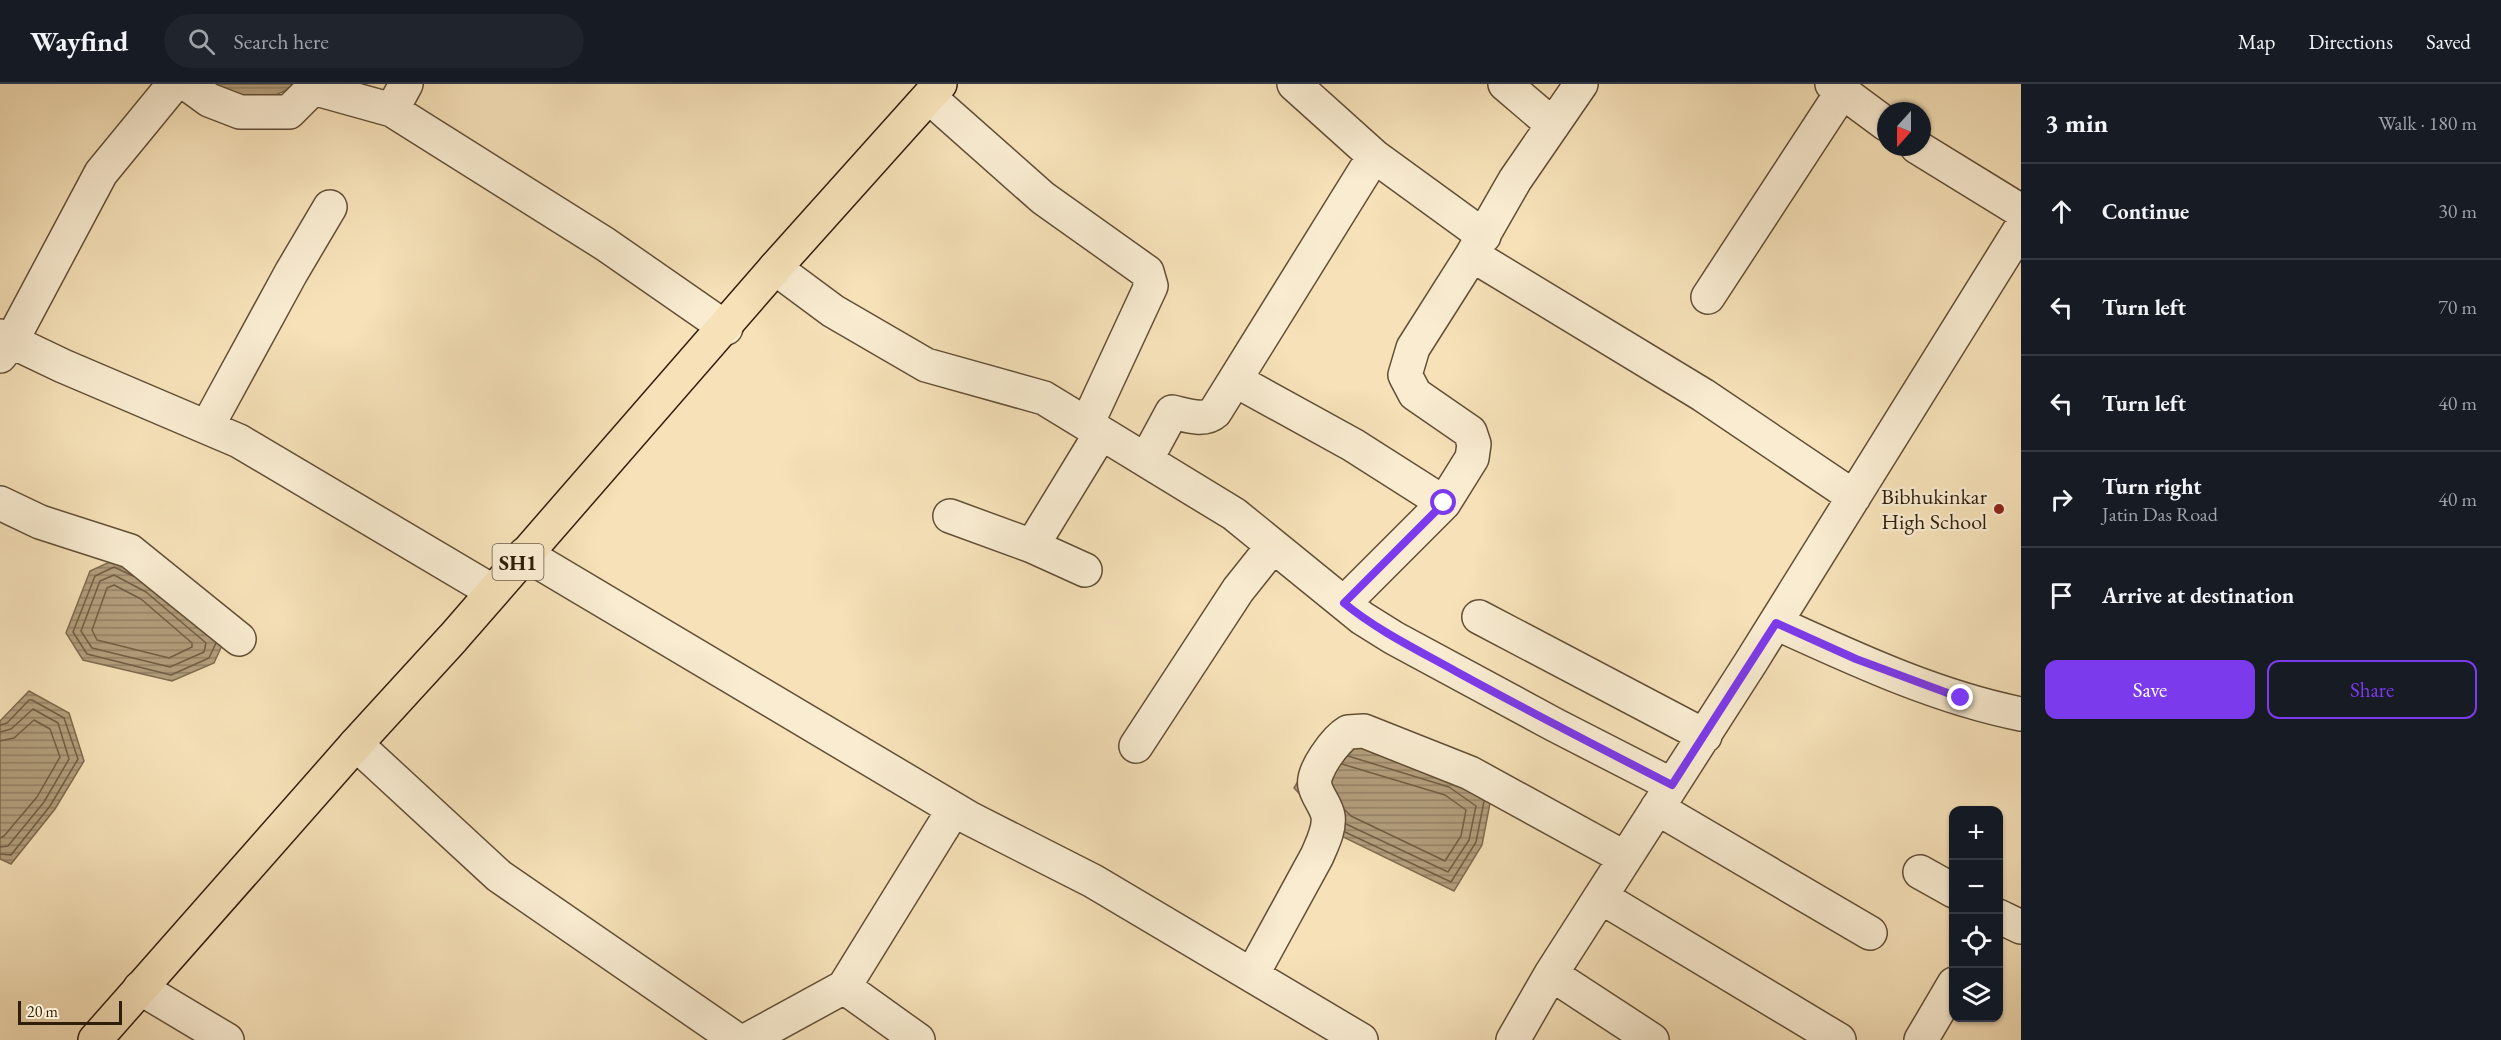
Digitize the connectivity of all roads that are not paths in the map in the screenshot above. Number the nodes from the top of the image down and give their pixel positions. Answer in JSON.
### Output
{"nodes":[{"id":1,"x":174,"y":84,"type":"edge"},
{"id":2,"x":187,"y":84,"type":"edge"},
{"id":3,"x":1294,"y":84,"type":"edge"},
{"id":4,"x":1504,"y":84,"type":"edge"},
{"id":5,"x":1581,"y":84,"type":"edge"},
{"id":6,"x":1837,"y":88,"type":"edge"},
{"id":7,"x":935,"y":90,"type":"edge"},
{"id":8,"x":400,"y":97,"type":"edge"},
{"id":9,"x":1877,"y":117,"type":"edge"},
{"id":10,"x":1553,"y":125,"type":"junction"},
{"id":11,"x":1374,"y":156,"type":"junction"},
{"id":12,"x":1931,"y":156,"type":"edge"},
{"id":13,"x":330,"y":207,"type":"dead end"},
{"id":14,"x":2021,"y":211,"type":"edge"},
{"id":15,"x":2021,"y":228,"type":"edge"},
{"id":16,"x":1478,"y":245,"type":"junction"},
{"id":17,"x":775,"y":268,"type":"junction"},
{"id":18,"x":1708,"y":297,"type":"dead end"},
{"id":19,"x":726,"y":328,"type":"junction"},
{"id":20,"x":4,"y":345,"type":"edge"},
{"id":21,"x":1235,"y":380,"type":"junction"},
{"id":22,"x":207,"y":427,"type":"junction"},
{"id":23,"x":1094,"y":428,"type":"junction"},
{"id":24,"x":1146,"y":460,"type":"junction"},
{"id":25,"x":1854,"y":497,"type":"junction"},
{"id":26,"x":0,"y":502,"type":"edge"},
{"id":27,"x":1444,"y":503,"type":"junction"},
{"id":28,"x":950,"y":516,"type":"dead end"},
{"id":29,"x":1032,"y":546,"type":"junction"},
{"id":30,"x":1273,"y":546,"type":"junction"},
{"id":31,"x":525,"y":554,"type":"junction"},
{"id":32,"x":1085,"y":570,"type":"dead end"},
{"id":33,"x":492,"y":591,"type":"junction"},
{"id":34,"x":1344,"y":603,"type":"junction"},
{"id":35,"x":1479,"y":617,"type":"dead end"},
{"id":36,"x":1776,"y":623,"type":"junction"},
{"id":37,"x":238,"y":639,"type":"dead end"},
{"id":38,"x":2021,"y":714,"type":"edge"},
{"id":39,"x":1705,"y":735,"type":"junction"},
{"id":40,"x":356,"y":744,"type":"junction"},
{"id":41,"x":1136,"y":746,"type":"dead end"},
{"id":42,"x":1665,"y":796,"type":"junction"},
{"id":43,"x":954,"y":808,"type":"junction"},
{"id":44,"x":1625,"y":858,"type":"junction"},
{"id":45,"x":1920,"y":872,"type":"dead end"},
{"id":46,"x":1949,"y":889,"type":"edge"},
{"id":47,"x":1601,"y":897,"type":"junction"},
{"id":48,"x":2003,"y":918,"type":"edge"},
{"id":49,"x":2021,"y":927,"type":"edge"},
{"id":50,"x":1870,"y":933,"type":"dead end"},
{"id":51,"x":1551,"y":974,"type":"junction"},
{"id":52,"x":1252,"y":975,"type":"junction"},
{"id":53,"x":844,"y":987,"type":"junction"},
{"id":54,"x":140,"y":988,"type":"junction"},
{"id":55,"x":1949,"y":991,"type":"edge"},
{"id":56,"x":95,"y":1040,"type":"edge"},
{"id":57,"x":227,"y":1040,"type":"edge"},
{"id":58,"x":737,"y":1040,"type":"edge"},
{"id":59,"x":747,"y":1040,"type":"edge"},
{"id":60,"x":918,"y":1040,"type":"edge"},
{"id":61,"x":1361,"y":1040,"type":"edge"},
{"id":62,"x":1513,"y":1040,"type":"edge"},
{"id":63,"x":1652,"y":1040,"type":"edge"},
{"id":64,"x":1839,"y":1040,"type":"edge"},
{"id":65,"x":1922,"y":1040,"type":"edge"}],
"edges":[{"from":1,"to":20,"type":"street"},
{"from":2,"to":8,"type":"street"},
{"from":3,"to":11,"type":"street"},
{"from":4,"to":10,"type":"street"},
{"from":5,"to":10,"type":"street"},
{"from":6,"to":9,"type":"street"},
{"from":6,"to":18,"type":"street"},
{"from":7,"to":17,"type":"main road","number":"SH1"},
{"from":7,"to":23,"type":"street"},
{"from":8,"to":19,"type":"street"},
{"from":10,"to":16,"type":"street"},
{"from":11,"to":16,"type":"street"},
{"from":11,"to":21,"type":"street"},
{"from":12,"to":14,"type":"street"},
{"from":13,"to":22,"type":"street"},
{"from":15,"to":25,"type":"street"},
{"from":16,"to":25,"type":"street"},
{"from":16,"to":27,"type":"street"},
{"from":17,"to":19,"type":"main road","number":"SH1"},
{"from":17,"to":23,"type":"street"},
{"from":19,"to":31,"type":"main road","number":"SH1"},
{"from":20,"to":22,"type":"street"},
{"from":21,"to":24,"type":"street"},
{"from":21,"to":27,"type":"street"},
{"from":22,"to":33,"type":"street"},
{"from":23,"to":24,"type":"street"},
{"from":23,"to":29,"type":"street"},
{"from":24,"to":30,"type":"street"},
{"from":25,"to":36,"type":"street"},
{"from":26,"to":37,"type":"street"},
{"from":27,"to":34,"type":"street"},
{"from":28,"to":29,"type":"street"},
{"from":29,"to":32,"type":"street"},
{"from":30,"to":34,"type":"street"},
{"from":30,"to":41,"type":"street"},
{"from":31,"to":33,"type":"main road","number":"SH1"},
{"from":31,"to":43,"type":"street"},
{"from":33,"to":40,"type":"main road","number":"SH1"},
{"from":34,"to":42,"type":"street"},
{"from":35,"to":39,"type":"street"},
{"from":36,"to":38,"type":"street"},
{"from":36,"to":39,"type":"street"},
{"from":39,"to":42,"type":"street"},
{"from":40,"to":54,"type":"main road","number":"SH1"},
{"from":40,"to":58,"type":"street"},
{"from":42,"to":44,"type":"street"},
{"from":42,"to":50,"type":"street"},
{"from":43,"to":52,"type":"street"},
{"from":43,"to":53,"type":"street"},
{"from":44,"to":47,"type":"street"},
{"from":44,"to":52,"type":"street"},
{"from":45,"to":46,"type":"street"},
{"from":47,"to":51,"type":"street"},
{"from":47,"to":64,"type":"street"},
{"from":48,"to":49,"type":"street"},
{"from":51,"to":62,"type":"street"},
{"from":51,"to":63,"type":"street"},
{"from":52,"to":61,"type":"street"},
{"from":53,"to":59,"type":"street"},
{"from":53,"to":60,"type":"street"},
{"from":54,"to":56,"type":"main road","number":"SH1"},
{"from":54,"to":57,"type":"street"},
{"from":55,"to":65,"type":"street"}]}
